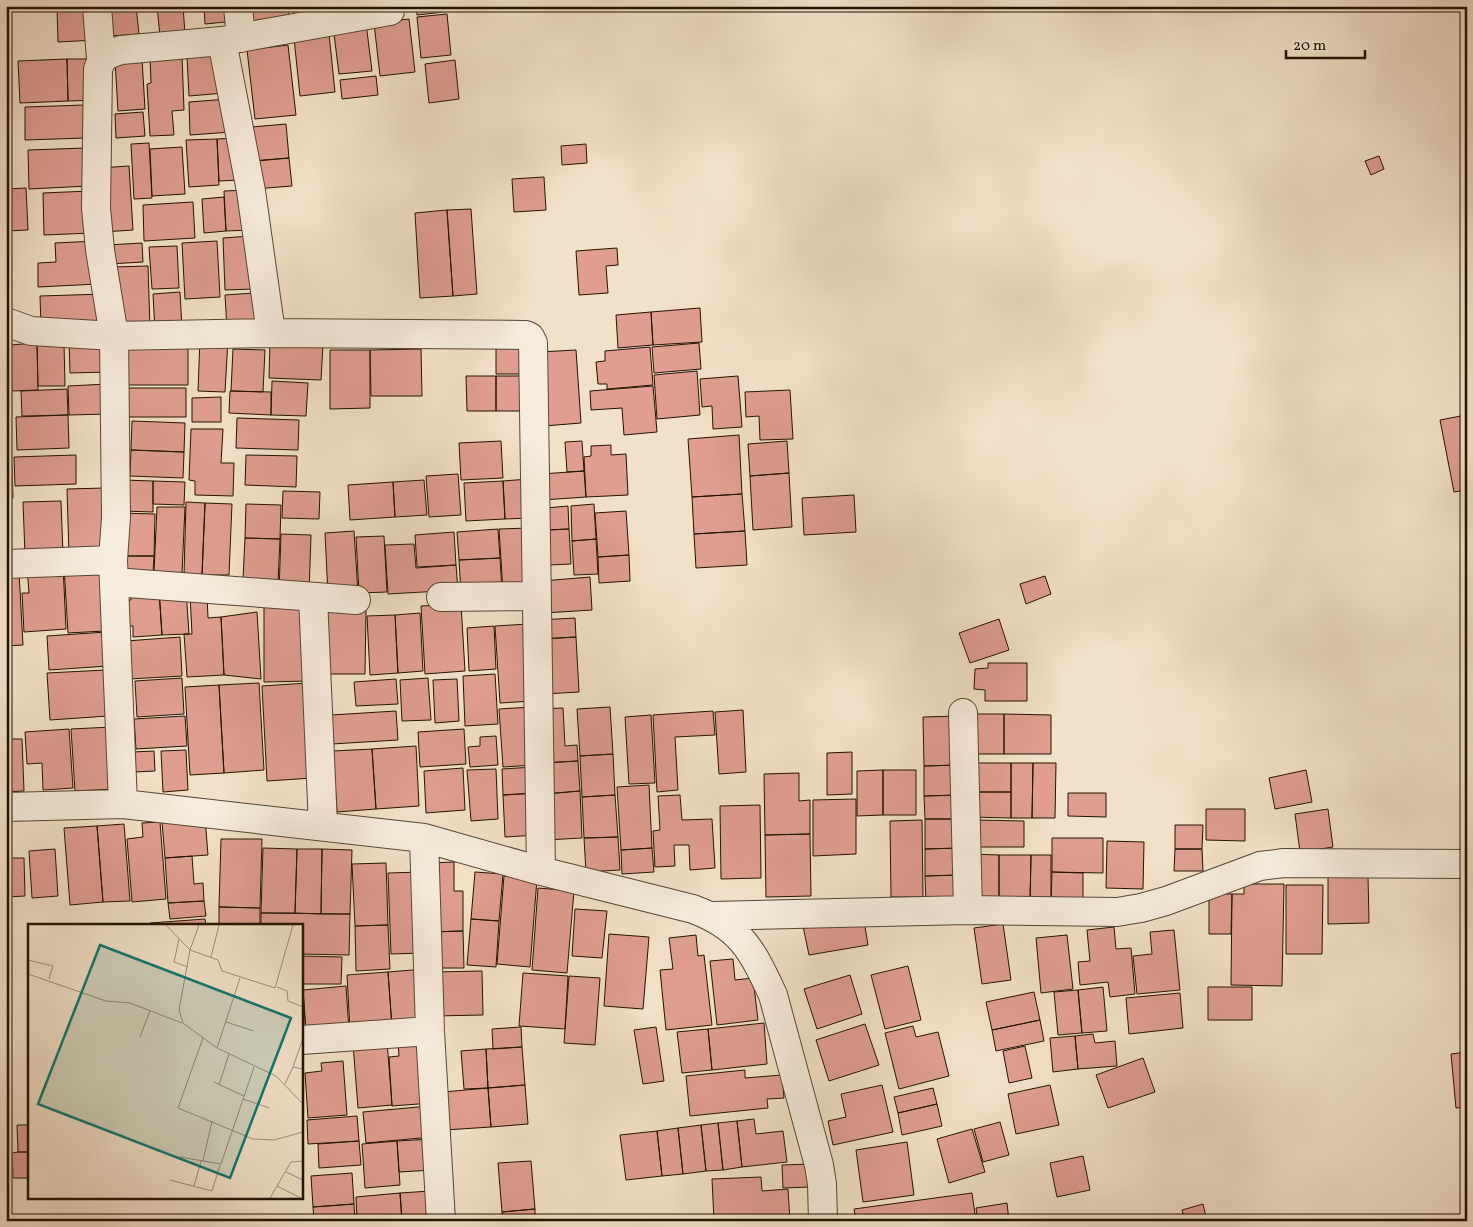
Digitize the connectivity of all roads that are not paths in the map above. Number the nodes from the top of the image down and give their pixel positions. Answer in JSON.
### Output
{"nodes":[{"id":1,"x":97,"y":6,"type":"edge"},
{"id":2,"x":238,"y":6,"type":"edge"},
{"id":3,"x":390,"y":11,"type":"dead end"},
{"id":4,"x":231,"y":40,"type":"junction"},
{"id":5,"x":101,"y":59,"type":"junction"},
{"id":6,"x":6,"y":322,"type":"edge"},
{"id":7,"x":271,"y":333,"type":"junction"},
{"id":8,"x":114,"y":336,"type":"junction"},
{"id":9,"x":6,"y":564,"type":"edge"},
{"id":10,"x":113,"y":571,"type":"junction"},
{"id":11,"x":536,"y":596,"type":"junction"},
{"id":12,"x":441,"y":597,"type":"dead end"},
{"id":13,"x":313,"y":598,"type":"junction"},
{"id":14,"x":356,"y":600,"type":"dead end"},
{"id":15,"x":963,"y":714,"type":"dead end"},
{"id":16,"x":123,"y":804,"type":"junction"},
{"id":17,"x":6,"y":808,"type":"edge"},
{"id":18,"x":323,"y":826,"type":"junction"},
{"id":19,"x":424,"y":838,"type":"junction"},
{"id":20,"x":1467,"y":864,"type":"edge"},
{"id":21,"x":541,"y":871,"type":"junction"},
{"id":22,"x":968,"y":910,"type":"junction"},
{"id":23,"x":711,"y":916,"type":"junction"},
{"id":24,"x":430,"y":1030,"type":"junction"},
{"id":25,"x":302,"y":1040,"type":"edge"},
{"id":26,"x":441,"y":1221,"type":"edge"},
{"id":27,"x":823,"y":1221,"type":"edge"}],
"edges":[{"from":1,"to":5,"type":"street"},
{"from":2,"to":4,"type":"street"},
{"from":3,"to":4,"type":"street"},
{"from":4,"to":5,"type":"street"},
{"from":4,"to":7,"type":"street"},
{"from":5,"to":8,"type":"street"},
{"from":6,"to":8,"type":"street"},
{"from":7,"to":8,"type":"street"},
{"from":7,"to":11,"type":"street"},
{"from":8,"to":10,"type":"street"},
{"from":9,"to":10,"type":"street"},
{"from":10,"to":13,"type":"street"},
{"from":10,"to":16,"type":"street"},
{"from":11,"to":12,"type":"street"},
{"from":11,"to":21,"type":"street"},
{"from":13,"to":14,"type":"street"},
{"from":13,"to":18,"type":"street"},
{"from":15,"to":22,"type":"street"},
{"from":16,"to":17,"type":"street"},
{"from":16,"to":18,"type":"street"},
{"from":18,"to":19,"type":"street"},
{"from":19,"to":21,"type":"street"},
{"from":19,"to":24,"type":"street"},
{"from":20,"to":22,"type":"street"},
{"from":21,"to":23,"type":"street"},
{"from":22,"to":23,"type":"street"},
{"from":23,"to":27,"type":"street"},
{"from":24,"to":25,"type":"street"},
{"from":24,"to":26,"type":"street"}]}
